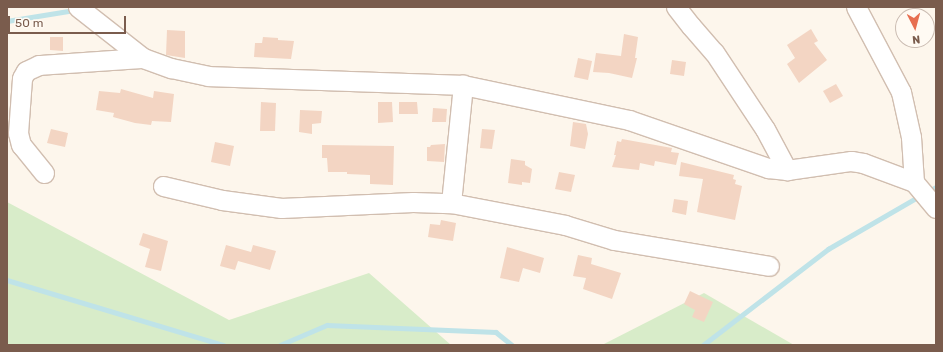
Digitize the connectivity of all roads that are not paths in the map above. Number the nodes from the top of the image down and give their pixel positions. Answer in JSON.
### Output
{"nodes":[{"id":1,"x":78,"y":7,"type":"edge"},
{"id":2,"x":676,"y":7,"type":"edge"},
{"id":3,"x":856,"y":7,"type":"edge"},
{"id":4,"x":143,"y":58,"type":"junction"},
{"id":5,"x":463,"y":86,"type":"junction"},
{"id":6,"x":787,"y":170,"type":"junction"},
{"id":7,"x":44,"y":173,"type":"dead end"},
{"id":8,"x":914,"y":182,"type":"junction"},
{"id":9,"x":162,"y":186,"type":"dead end"},
{"id":10,"x":451,"y":203,"type":"junction"},
{"id":11,"x":936,"y":208,"type":"edge"},
{"id":12,"x":770,"y":266,"type":"dead end"}],
"edges":[{"from":1,"to":4,"type":"street"},
{"from":2,"to":6,"type":"street"},
{"from":3,"to":8,"type":"street"},
{"from":4,"to":5,"type":"street"},
{"from":4,"to":7,"type":"street"},
{"from":5,"to":6,"type":"street"},
{"from":5,"to":10,"type":"street"},
{"from":6,"to":8,"type":"street"},
{"from":8,"to":11,"type":"street"},
{"from":9,"to":10,"type":"street"},
{"from":10,"to":12,"type":"street"}]}
